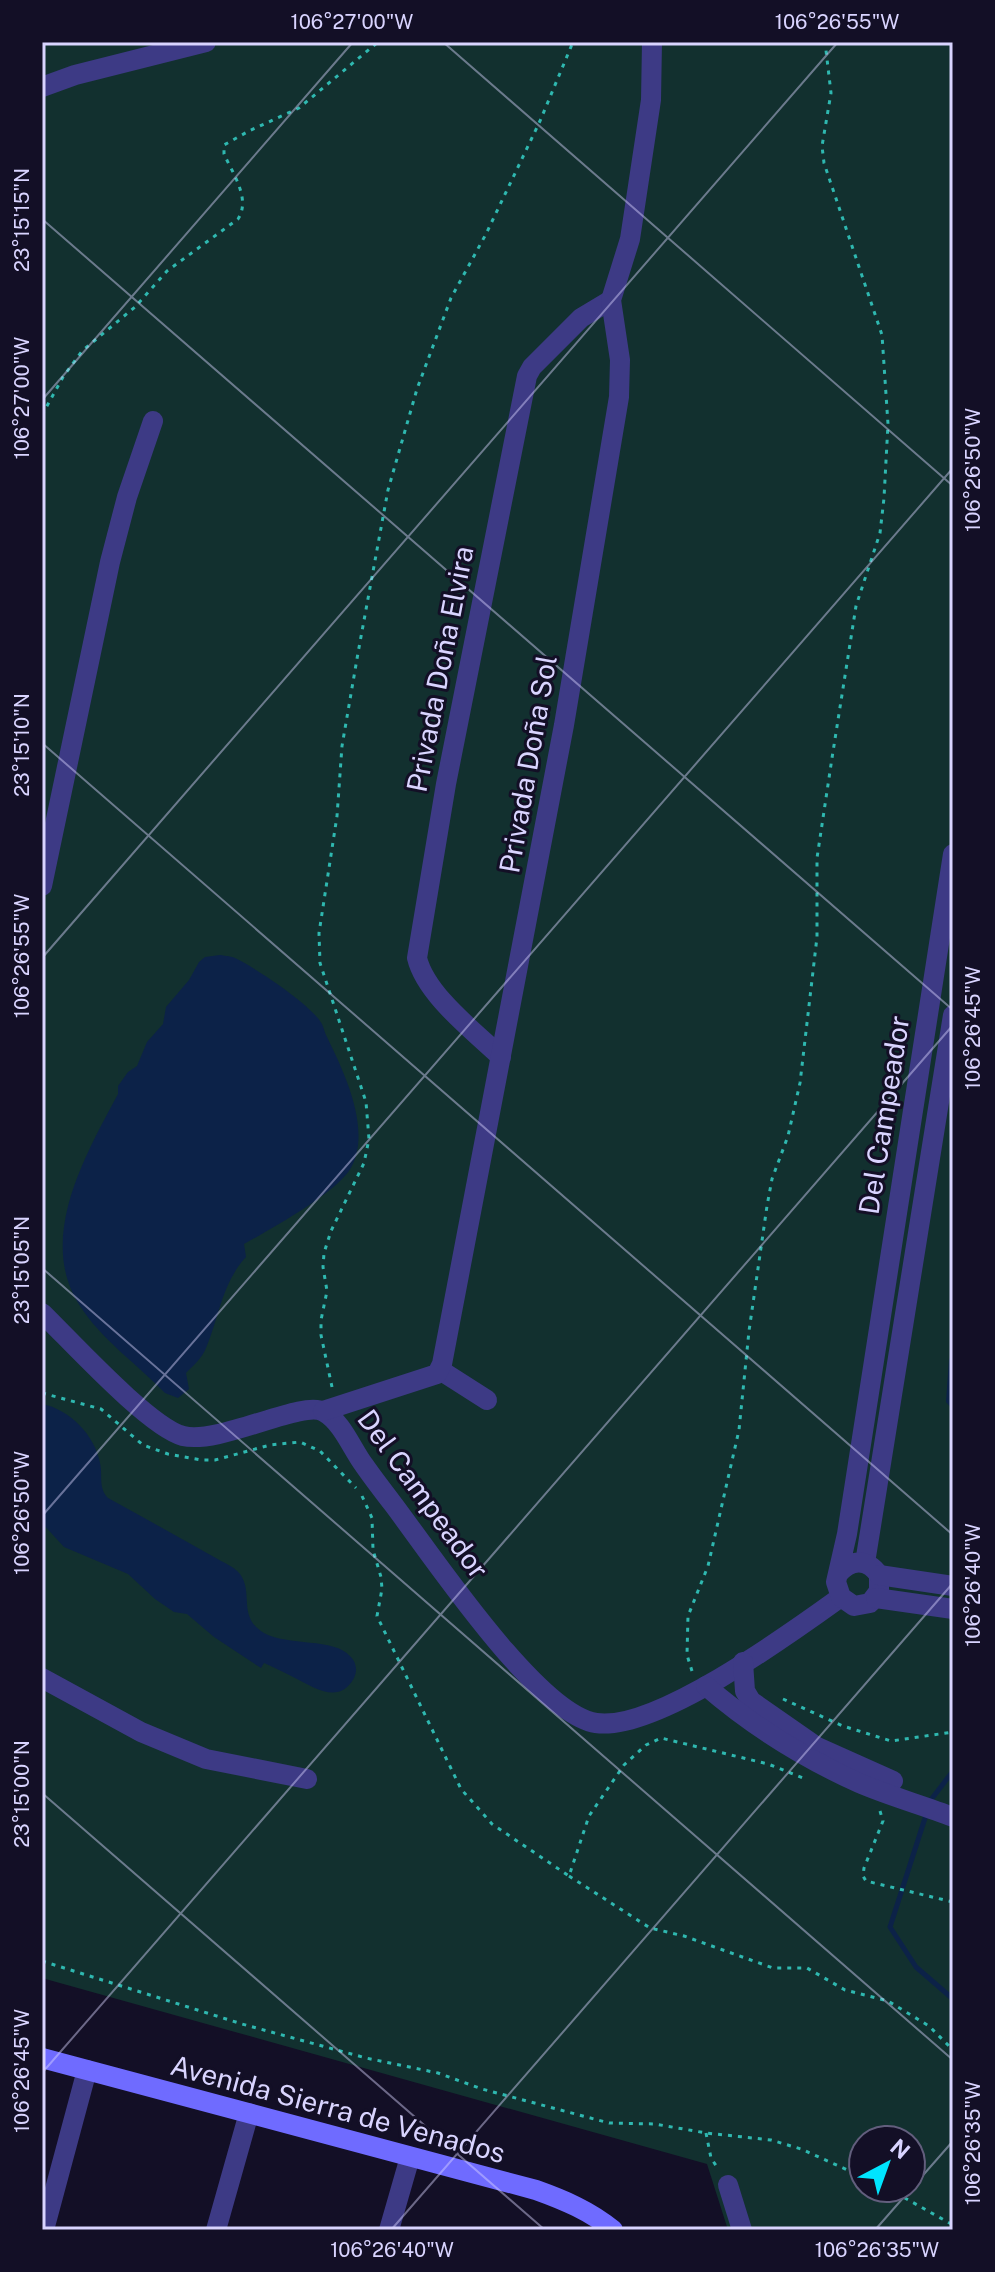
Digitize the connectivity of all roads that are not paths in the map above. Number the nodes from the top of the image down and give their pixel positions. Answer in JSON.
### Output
{"nodes":[{"id":1,"x":206,"y":42,"type":"edge"},
{"id":2,"x":652,"y":42,"type":"edge"},
{"id":3,"x":42,"y":87,"type":"edge"},
{"id":4,"x":611,"y":300,"type":"junction"},
{"id":5,"x":153,"y":421,"type":"dead end"},
{"id":6,"x":953,"y":854,"type":"edge"},
{"id":7,"x":42,"y":886,"type":"edge"},
{"id":8,"x":928,"y":1015,"type":"junction"},
{"id":9,"x":953,"y":1018,"type":"edge"},
{"id":10,"x":501,"y":1057,"type":"junction"},
{"id":11,"x":888,"y":1272,"type":"junction"},
{"id":12,"x":912,"y":1275,"type":"junction"},
{"id":13,"x":42,"y":1313,"type":"edge"},
{"id":14,"x":440,"y":1370,"type":"junction"},
{"id":15,"x":487,"y":1400,"type":"dead end"},
{"id":16,"x":330,"y":1408,"type":"junction"},
{"id":17,"x":872,"y":1569,"type":"junction"},
{"id":18,"x":838,"y":1574,"type":"junction"},
{"id":19,"x":953,"y":1586,"type":"edge"},
{"id":20,"x":841,"y":1597,"type":"junction"},
{"id":21,"x":876,"y":1598,"type":"junction"},
{"id":22,"x":953,"y":1609,"type":"edge"},
{"id":23,"x":743,"y":1662,"type":"junction"},
{"id":24,"x":42,"y":1678,"type":"edge"},
{"id":25,"x":712,"y":1682,"type":"junction"},
{"id":26,"x":307,"y":1779,"type":"dead end"},
{"id":27,"x":923,"y":1800,"type":"junction"},
{"id":28,"x":952,"y":1810,"type":"edge"},
{"id":29,"x":42,"y":2058,"type":"edge"},
{"id":30,"x":87,"y":2070,"type":"junction"},
{"id":31,"x":249,"y":2113,"type":"junction"},
{"id":32,"x":410,"y":2157,"type":"junction"},
{"id":33,"x":728,"y":2185,"type":"road end"},
{"id":34,"x":43,"y":2228,"type":"edge"},
{"id":35,"x":216,"y":2230,"type":"edge"},
{"id":36,"x":389,"y":2230,"type":"edge"},
{"id":37,"x":613,"y":2230,"type":"edge"},
{"id":38,"x":742,"y":2230,"type":"edge"}],
"edges":[{"from":1,"to":3,"type":"street"},
{"from":2,"to":4,"type":"street","name":"Privada Doña Sol"},
{"from":4,"to":10,"type":"street","name":"Privada Doña Sol"},
{"from":4,"to":10,"type":"street","name":"Privada Doña Elvira"},
{"from":5,"to":7,"type":"street"},
{"from":6,"to":8,"type":"street","name":"Del Campeador"},
{"from":8,"to":9,"type":"street"},
{"from":8,"to":11,"type":"street","name":"Del Campeador"},
{"from":9,"to":12,"type":"street","name":"Del Campeador"},
{"from":10,"to":14,"type":"street","name":"Privada Doña Sol"},
{"from":11,"to":12,"type":"street"},
{"from":11,"to":18,"type":"street","name":"Del Campeador"},
{"from":12,"to":17,"type":"street","name":"Del Campeador"},
{"from":13,"to":16,"type":"street","name":"Del Campeador"},
{"from":14,"to":15,"type":"street"},
{"from":14,"to":16,"type":"street"},
{"from":16,"to":25,"type":"street","name":"Del Campeador"},
{"from":17,"to":18,"type":"street"},
{"from":17,"to":19,"type":"street"},
{"from":17,"to":21,"type":"street","name":"Del Campeador"},
{"from":18,"to":20,"type":"street","name":"Del Campeador"},
{"from":20,"to":21,"type":"street"},
{"from":20,"to":23,"type":"street","name":"Del Campeador"},
{"from":21,"to":22,"type":"street"},
{"from":23,"to":25,"type":"street","name":"Del Campeador"},
{"from":23,"to":27,"type":"street"},
{"from":24,"to":26,"type":"street"},
{"from":25,"to":27,"type":"street"},
{"from":27,"to":28,"type":"street"},
{"from":29,"to":30,"type":"street","name":"Avenida Sierra de Venados"},
{"from":30,"to":31,"type":"street","name":"Avenida Sierra de Venados"},
{"from":30,"to":34,"type":"street"},
{"from":31,"to":32,"type":"street","name":"Avenida Sierra de Venados"},
{"from":31,"to":35,"type":"street"},
{"from":32,"to":36,"type":"street"},
{"from":32,"to":37,"type":"street","name":"Avenida Sierra de Venados"},
{"from":33,"to":38,"type":"street"}]}
